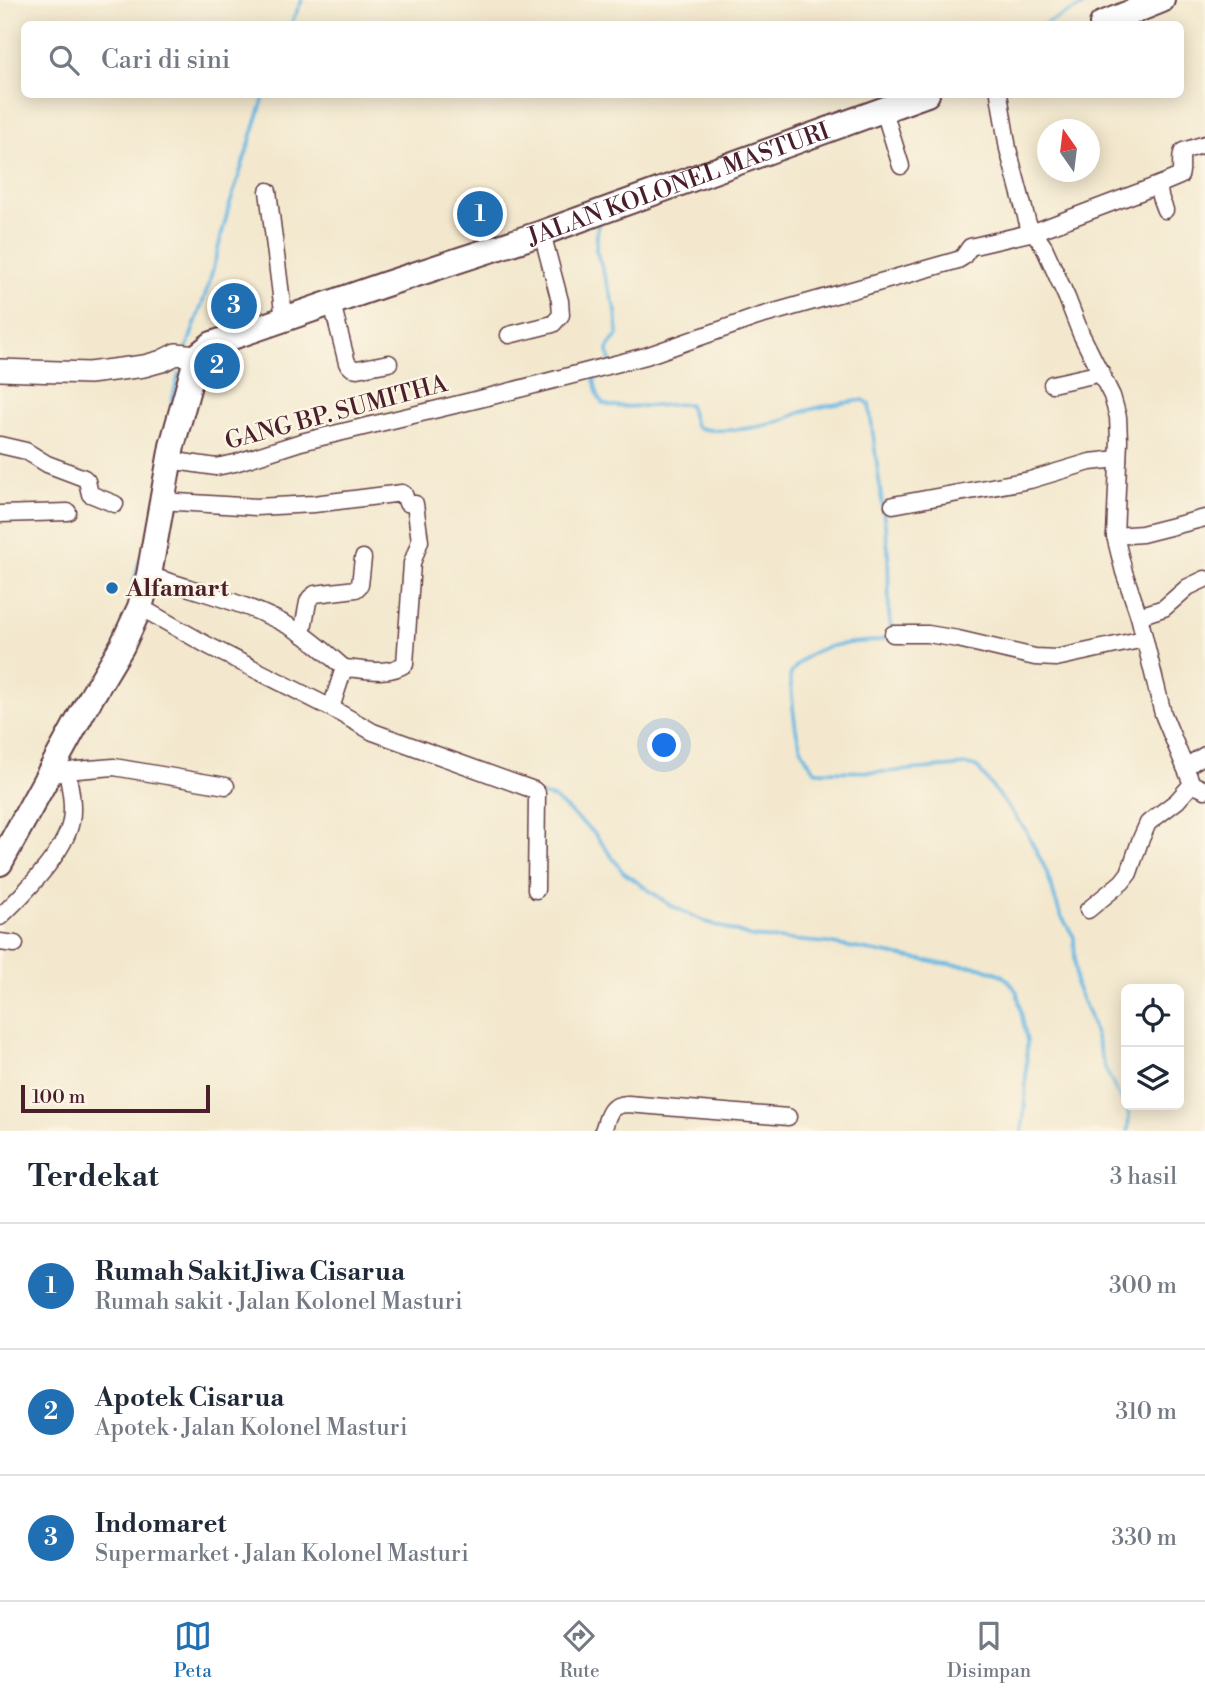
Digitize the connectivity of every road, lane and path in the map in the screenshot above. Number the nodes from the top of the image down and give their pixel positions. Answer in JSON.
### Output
{"nodes":[{"id":1,"x":1162,"y":0,"type":"edge"},
{"id":2,"x":1110,"y":21,"type":"edge"},
{"id":3,"x":918,"y":98,"type":"edge"},
{"id":4,"x":1000,"y":98,"type":"edge"},
{"id":5,"x":884,"y":111,"type":"junction"},
{"id":6,"x":1205,"y":144,"type":"edge"},
{"id":7,"x":901,"y":166,"type":"dead end"},
{"id":8,"x":1161,"y":184,"type":"junction"},
{"id":9,"x":268,"y":191,"type":"dead end"},
{"id":10,"x":1165,"y":210,"type":"dead end"},
{"id":11,"x":1034,"y":232,"type":"junction"},
{"id":12,"x":542,"y":233,"type":"junction"},
{"id":13,"x":332,"y":303,"type":"junction"},
{"id":14,"x":284,"y":319,"type":"junction"},
{"id":15,"x":509,"y":335,"type":"dead end"},
{"id":16,"x":190,"y":356,"type":"junction"},
{"id":17,"x":389,"y":363,"type":"dead end"},
{"id":18,"x":0,"y":370,"type":"edge"},
{"id":19,"x":1102,"y":373,"type":"junction"},
{"id":20,"x":1052,"y":384,"type":"dead end"},
{"id":21,"x":0,"y":445,"type":"edge"},
{"id":22,"x":1118,"y":459,"type":"junction"},
{"id":23,"x":169,"y":460,"type":"junction"},
{"id":24,"x":161,"y":501,"type":"junction"},
{"id":25,"x":115,"y":504,"type":"dead end"},
{"id":26,"x":894,"y":505,"type":"dead end"},
{"id":27,"x":68,"y":512,"type":"dead end"},
{"id":28,"x":0,"y":514,"type":"edge"},
{"id":29,"x":1205,"y":518,"type":"edge"},
{"id":30,"x":1115,"y":536,"type":"junction"},
{"id":31,"x":363,"y":558,"type":"dead end"},
{"id":32,"x":149,"y":575,"type":"junction"},
{"id":33,"x":1205,"y":579,"type":"edge"},
{"id":34,"x":140,"y":607,"type":"junction"},
{"id":35,"x":1139,"y":616,"type":"junction"},
{"id":36,"x":302,"y":634,"type":"junction"},
{"id":37,"x":893,"y":634,"type":"dead end"},
{"id":38,"x":1144,"y":639,"type":"junction"},
{"id":39,"x":344,"y":668,"type":"junction"},
{"id":40,"x":331,"y":708,"type":"junction"},
{"id":41,"x":1205,"y":755,"type":"edge"},
{"id":42,"x":1185,"y":767,"type":"junction"},
{"id":43,"x":58,"y":773,"type":"junction"},
{"id":44,"x":226,"y":786,"type":"dead end"},
{"id":45,"x":1199,"y":787,"type":"edge"},
{"id":46,"x":1,"y":854,"type":"edge"},
{"id":47,"x":536,"y":890,"type":"dead end"},
{"id":48,"x":1088,"y":910,"type":"dead end"},
{"id":49,"x":0,"y":917,"type":"edge"},
{"id":50,"x":788,"y":1117,"type":"dead end"},
{"id":51,"x":603,"y":1131,"type":"edge"}],
"edges":[{"from":1,"to":2,"type":"main road"},
{"from":3,"to":5,"type":"main road","name":"JALAN KOLONEL MASTURI"},
{"from":4,"to":11,"type":"street"},
{"from":5,"to":7,"type":"street"},
{"from":5,"to":12,"type":"main road","name":"JALAN KOLONEL MASTURI"},
{"from":6,"to":8,"type":"street"},
{"from":8,"to":10,"type":"street"},
{"from":8,"to":11,"type":"street","name":"GANG BP. SUMITHA"},
{"from":9,"to":14,"type":"street"},
{"from":11,"to":19,"type":"street"},
{"from":11,"to":23,"type":"street","name":"GANG BP. SUMITHA"},
{"from":12,"to":13,"type":"main road","name":"JALAN KOLONEL MASTURI"},
{"from":12,"to":15,"type":"street"},
{"from":13,"to":14,"type":"main road","name":"JALAN KOLONEL MASTURI"},
{"from":13,"to":17,"type":"street"},
{"from":14,"to":16,"type":"main road","name":"JALAN KOLONEL MASTURI"},
{"from":16,"to":18,"type":"street"},
{"from":16,"to":23,"type":"main road"},
{"from":19,"to":20,"type":"street"},
{"from":19,"to":22,"type":"street"},
{"from":21,"to":25,"type":"street"},
{"from":22,"to":26,"type":"street"},
{"from":22,"to":30,"type":"street"},
{"from":23,"to":24,"type":"main road"},
{"from":24,"to":32,"type":"main road"},
{"from":24,"to":39,"type":"street"},
{"from":27,"to":28,"type":"street"},
{"from":29,"to":30,"type":"street"},
{"from":30,"to":35,"type":"street"},
{"from":31,"to":36,"type":"street"},
{"from":32,"to":34,"type":"main road"},
{"from":32,"to":36,"type":"street"},
{"from":33,"to":35,"type":"street"},
{"from":34,"to":40,"type":"street"},
{"from":34,"to":43,"type":"main road"},
{"from":35,"to":38,"type":"street"},
{"from":36,"to":39,"type":"street"},
{"from":37,"to":38,"type":"street"},
{"from":38,"to":42,"type":"street"},
{"from":39,"to":40,"type":"street"},
{"from":40,"to":47,"type":"street"},
{"from":41,"to":42,"type":"street"},
{"from":42,"to":45,"type":"street"},
{"from":43,"to":44,"type":"street"},
{"from":43,"to":46,"type":"main road"},
{"from":43,"to":49,"type":"street"},
{"from":45,"to":48,"type":"street"},
{"from":50,"to":51,"type":"street"}]}
